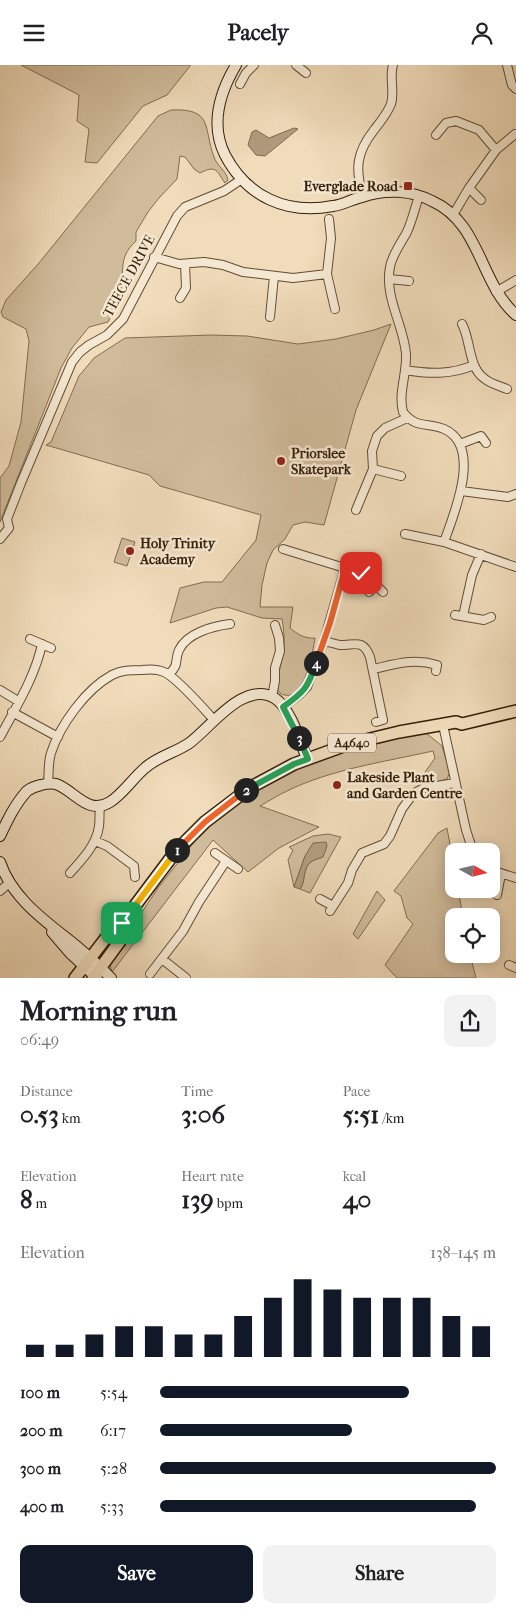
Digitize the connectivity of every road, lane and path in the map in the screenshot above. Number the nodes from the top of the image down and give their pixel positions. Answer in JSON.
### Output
{"nodes":[{"id":1,"x":236,"y":65,"type":"edge"},
{"id":2,"x":254,"y":65,"type":"edge"},
{"id":3,"x":296,"y":65,"type":"edge"},
{"id":4,"x":394,"y":65,"type":"edge"},
{"id":5,"x":507,"y":65,"type":"edge"},
{"id":6,"x":306,"y":73,"type":"dead end"},
{"id":7,"x":240,"y":84,"type":"dead end"},
{"id":8,"x":516,"y":89,"type":"edge"},
{"id":9,"x":516,"y":134,"type":"edge"},
{"id":10,"x":436,"y":135,"type":"dead end"},
{"id":11,"x":496,"y":151,"type":"junction"},
{"id":12,"x":242,"y":179,"type":"junction"},
{"id":13,"x":470,"y":188,"type":"junction"},
{"id":14,"x":363,"y":196,"type":"junction"},
{"id":15,"x":419,"y":196,"type":"junction"},
{"id":16,"x":481,"y":200,"type":"dead end"},
{"id":17,"x":453,"y":215,"type":"junction"},
{"id":18,"x":329,"y":219,"type":"dead end"},
{"id":19,"x":154,"y":257,"type":"junction"},
{"id":20,"x":185,"y":264,"type":"junction"},
{"id":21,"x":327,"y":274,"type":"junction"},
{"id":22,"x":274,"y":276,"type":"junction"},
{"id":23,"x":389,"y":279,"type":"junction"},
{"id":24,"x":516,"y":280,"type":"edge"},
{"id":25,"x":409,"y":281,"type":"dead end"},
{"id":26,"x":496,"y":291,"type":"junction"},
{"id":27,"x":180,"y":298,"type":"dead end"},
{"id":28,"x":335,"y":309,"type":"dead end"},
{"id":29,"x":516,"y":315,"type":"edge"},
{"id":30,"x":270,"y":317,"type":"dead end"},
{"id":31,"x":462,"y":324,"type":"dead end"},
{"id":32,"x":474,"y":365,"type":"junction"},
{"id":33,"x":405,"y":370,"type":"junction"},
{"id":34,"x":507,"y":389,"type":"dead end"},
{"id":35,"x":407,"y":418,"type":"junction"},
{"id":36,"x":483,"y":436,"type":"dead end"},
{"id":37,"x":460,"y":444,"type":"junction"},
{"id":38,"x":373,"y":469,"type":"junction"},
{"id":39,"x":401,"y":476,"type":"dead end"},
{"id":40,"x":461,"y":491,"type":"junction"},
{"id":41,"x":516,"y":495,"type":"edge"},
{"id":42,"x":355,"y":507,"type":"dead end"},
{"id":43,"x":406,"y":534,"type":"dead end"},
{"id":44,"x":0,"y":539,"type":"edge"},
{"id":45,"x":444,"y":542,"type":"junction"},
{"id":46,"x":283,"y":549,"type":"dead end"},
{"id":47,"x":481,"y":554,"type":"junction"},
{"id":48,"x":516,"y":567,"type":"edge"},
{"id":49,"x":345,"y":568,"type":"junction"},
{"id":50,"x":376,"y":585,"type":"junction"},
{"id":51,"x":369,"y":592,"type":"dead end"},
{"id":52,"x":383,"y":593,"type":"dead end"},
{"id":53,"x":455,"y":615,"type":"dead end"},
{"id":54,"x":464,"y":616,"type":"junction"},
{"id":55,"x":491,"y":617,"type":"dead end"},
{"id":56,"x":230,"y":624,"type":"dead end"},
{"id":57,"x":219,"y":625,"type":"junction"},
{"id":58,"x":275,"y":625,"type":"dead end"},
{"id":59,"x":222,"y":634,"type":"dead end"},
{"id":60,"x":30,"y":639,"type":"dead end"},
{"id":61,"x":324,"y":641,"type":"junction"},
{"id":62,"x":42,"y":644,"type":"junction"},
{"id":63,"x":51,"y":648,"type":"dead end"},
{"id":64,"x":437,"y":665,"type":"dead end"},
{"id":65,"x":373,"y":669,"type":"junction"},
{"id":66,"x":169,"y":675,"type":"junction"},
{"id":67,"x":0,"y":690,"type":"edge"},
{"id":68,"x":272,"y":697,"type":"junction"},
{"id":69,"x":18,"y":701,"type":"junction"},
{"id":70,"x":516,"y":703,"type":"edge"},
{"id":71,"x":283,"y":707,"type":"junction"},
{"id":72,"x":516,"y":711,"type":"edge"},
{"id":73,"x":12,"y":712,"type":"junction"},
{"id":74,"x":392,"y":718,"type":"dead end"},
{"id":75,"x":214,"y":720,"type":"junction"},
{"id":76,"x":456,"y":722,"type":"junction"},
{"id":77,"x":443,"y":725,"type":"junction"},
{"id":78,"x":0,"y":737,"type":"edge"},
{"id":79,"x":58,"y":737,"type":"junction"},
{"id":80,"x":308,"y":759,"type":"junction"},
{"id":81,"x":48,"y":783,"type":"junction"},
{"id":82,"x":455,"y":783,"type":"junction"},
{"id":83,"x":100,"y":806,"type":"junction"},
{"id":84,"x":0,"y":836,"type":"edge"},
{"id":85,"x":95,"y":841,"type":"junction"},
{"id":86,"x":470,"y":843,"type":"edge"},
{"id":87,"x":215,"y":853,"type":"dead end"},
{"id":88,"x":69,"y":859,"type":"dead end"},
{"id":89,"x":226,"y":861,"type":"junction"},
{"id":90,"x":0,"y":862,"type":"edge"},
{"id":91,"x":77,"y":865,"type":"junction"},
{"id":92,"x":238,"y":869,"type":"dead end"},
{"id":93,"x":70,"y":873,"type":"dead end"},
{"id":94,"x":501,"y":874,"type":"joint"},
{"id":95,"x":135,"y":877,"type":"dead end"},
{"id":96,"x":516,"y":878,"type":"edge"},
{"id":97,"x":500,"y":879,"type":"edge"},
{"id":98,"x":10,"y":883,"type":"junction"},
{"id":99,"x":0,"y":891,"type":"edge"},
{"id":100,"x":320,"y":899,"type":"dead end"},
{"id":101,"x":162,"y":959,"type":"junction"},
{"id":102,"x":92,"y":971,"type":"edge"},
{"id":103,"x":150,"y":974,"type":"dead end"},
{"id":104,"x":75,"y":978,"type":"edge"},
{"id":105,"x":111,"y":978,"type":"edge"},
{"id":106,"x":186,"y":978,"type":"edge"}],
"edges":[{"from":1,"to":12,"type":"street"},
{"from":2,"to":7,"type":"street"},
{"from":3,"to":6,"type":"street"},
{"from":4,"to":14,"type":"street"},
{"from":5,"to":8,"type":"street"},
{"from":9,"to":11,"type":"street"},
{"from":10,"to":11,"type":"street"},
{"from":11,"to":13,"type":"street"},
{"from":12,"to":14,"type":"street"},
{"from":12,"to":19,"type":"street","name":"TEECE DRIVE"},
{"from":13,"to":16,"type":"street"},
{"from":13,"to":17,"type":"street"},
{"from":14,"to":15,"type":"street"},
{"from":15,"to":17,"type":"street"},
{"from":15,"to":23,"type":"street"},
{"from":17,"to":26,"type":"street"},
{"from":18,"to":21,"type":"street"},
{"from":19,"to":20,"type":"street"},
{"from":19,"to":44,"type":"street","name":"TEECE DRIVE"},
{"from":20,"to":22,"type":"street"},
{"from":20,"to":27,"type":"street"},
{"from":21,"to":22,"type":"street"},
{"from":21,"to":28,"type":"street"},
{"from":22,"to":30,"type":"street"},
{"from":23,"to":25,"type":"street"},
{"from":23,"to":33,"type":"street"},
{"from":24,"to":26,"type":"street"},
{"from":26,"to":29,"type":"street"},
{"from":31,"to":32,"type":"street"},
{"from":32,"to":33,"type":"street"},
{"from":32,"to":34,"type":"street"},
{"from":33,"to":35,"type":"street"},
{"from":35,"to":37,"type":"street"},
{"from":35,"to":38,"type":"street"},
{"from":36,"to":37,"type":"street"},
{"from":37,"to":40,"type":"street"},
{"from":38,"to":39,"type":"street"},
{"from":38,"to":42,"type":"street"},
{"from":40,"to":41,"type":"street"},
{"from":40,"to":45,"type":"street"},
{"from":43,"to":45,"type":"street"},
{"from":45,"to":47,"type":"street"},
{"from":46,"to":49,"type":"street"},
{"from":47,"to":48,"type":"street"},
{"from":47,"to":54,"type":"street"},
{"from":49,"to":50,"type":"street"},
{"from":49,"to":61,"type":"street"},
{"from":50,"to":51,"type":"street"},
{"from":50,"to":52,"type":"street"},
{"from":53,"to":54,"type":"street"},
{"from":54,"to":55,"type":"street"},
{"from":56,"to":57,"type":"street"},
{"from":57,"to":59,"type":"street"},
{"from":57,"to":66,"type":"street"},
{"from":58,"to":68,"type":"street"},
{"from":60,"to":62,"type":"street"},
{"from":61,"to":65,"type":"street"},
{"from":61,"to":71,"type":"street"},
{"from":62,"to":63,"type":"street"},
{"from":62,"to":69,"type":"street"},
{"from":64,"to":65,"type":"street"},
{"from":65,"to":74,"type":"street"},
{"from":66,"to":75,"type":"street"},
{"from":66,"to":79,"type":"street"},
{"from":67,"to":69,"type":"street"},
{"from":68,"to":71,"type":"street"},
{"from":68,"to":75,"type":"street"},
{"from":69,"to":73,"type":"street"},
{"from":70,"to":76,"type":"main road","number":"A4640"},
{"from":71,"to":80,"type":"street"},
{"from":72,"to":76,"type":"main road","number":"A4640"},
{"from":73,"to":78,"type":"street"},
{"from":73,"to":79,"type":"street"},
{"from":75,"to":83,"type":"street"},
{"from":76,"to":77,"type":"main road","number":"A4640"},
{"from":77,"to":80,"type":"main road","number":"A4640"},
{"from":77,"to":82,"type":"street"},
{"from":79,"to":81,"type":"street"},
{"from":80,"to":102,"type":"main road","number":"A4640"},
{"from":81,"to":83,"type":"street"},
{"from":81,"to":84,"type":"street"},
{"from":82,"to":86,"type":"street"},
{"from":82,"to":100,"type":"street"},
{"from":83,"to":85,"type":"street"},
{"from":85,"to":91,"type":"street"},
{"from":85,"to":95,"type":"street"},
{"from":87,"to":89,"type":"street"},
{"from":88,"to":91,"type":"street"},
{"from":89,"to":92,"type":"street"},
{"from":89,"to":101,"type":"street"},
{"from":90,"to":98,"type":"street"},
{"from":91,"to":93,"type":"street"},
{"from":94,"to":96,"type":"street"},
{"from":94,"to":97,"type":"street"},
{"from":98,"to":99,"type":"street"},
{"from":98,"to":102,"type":"street"},
{"from":101,"to":103,"type":"street"},
{"from":101,"to":106,"type":"street"},
{"from":102,"to":104,"type":"main road","number":"A4640"},
{"from":102,"to":105,"type":"street"}]}
